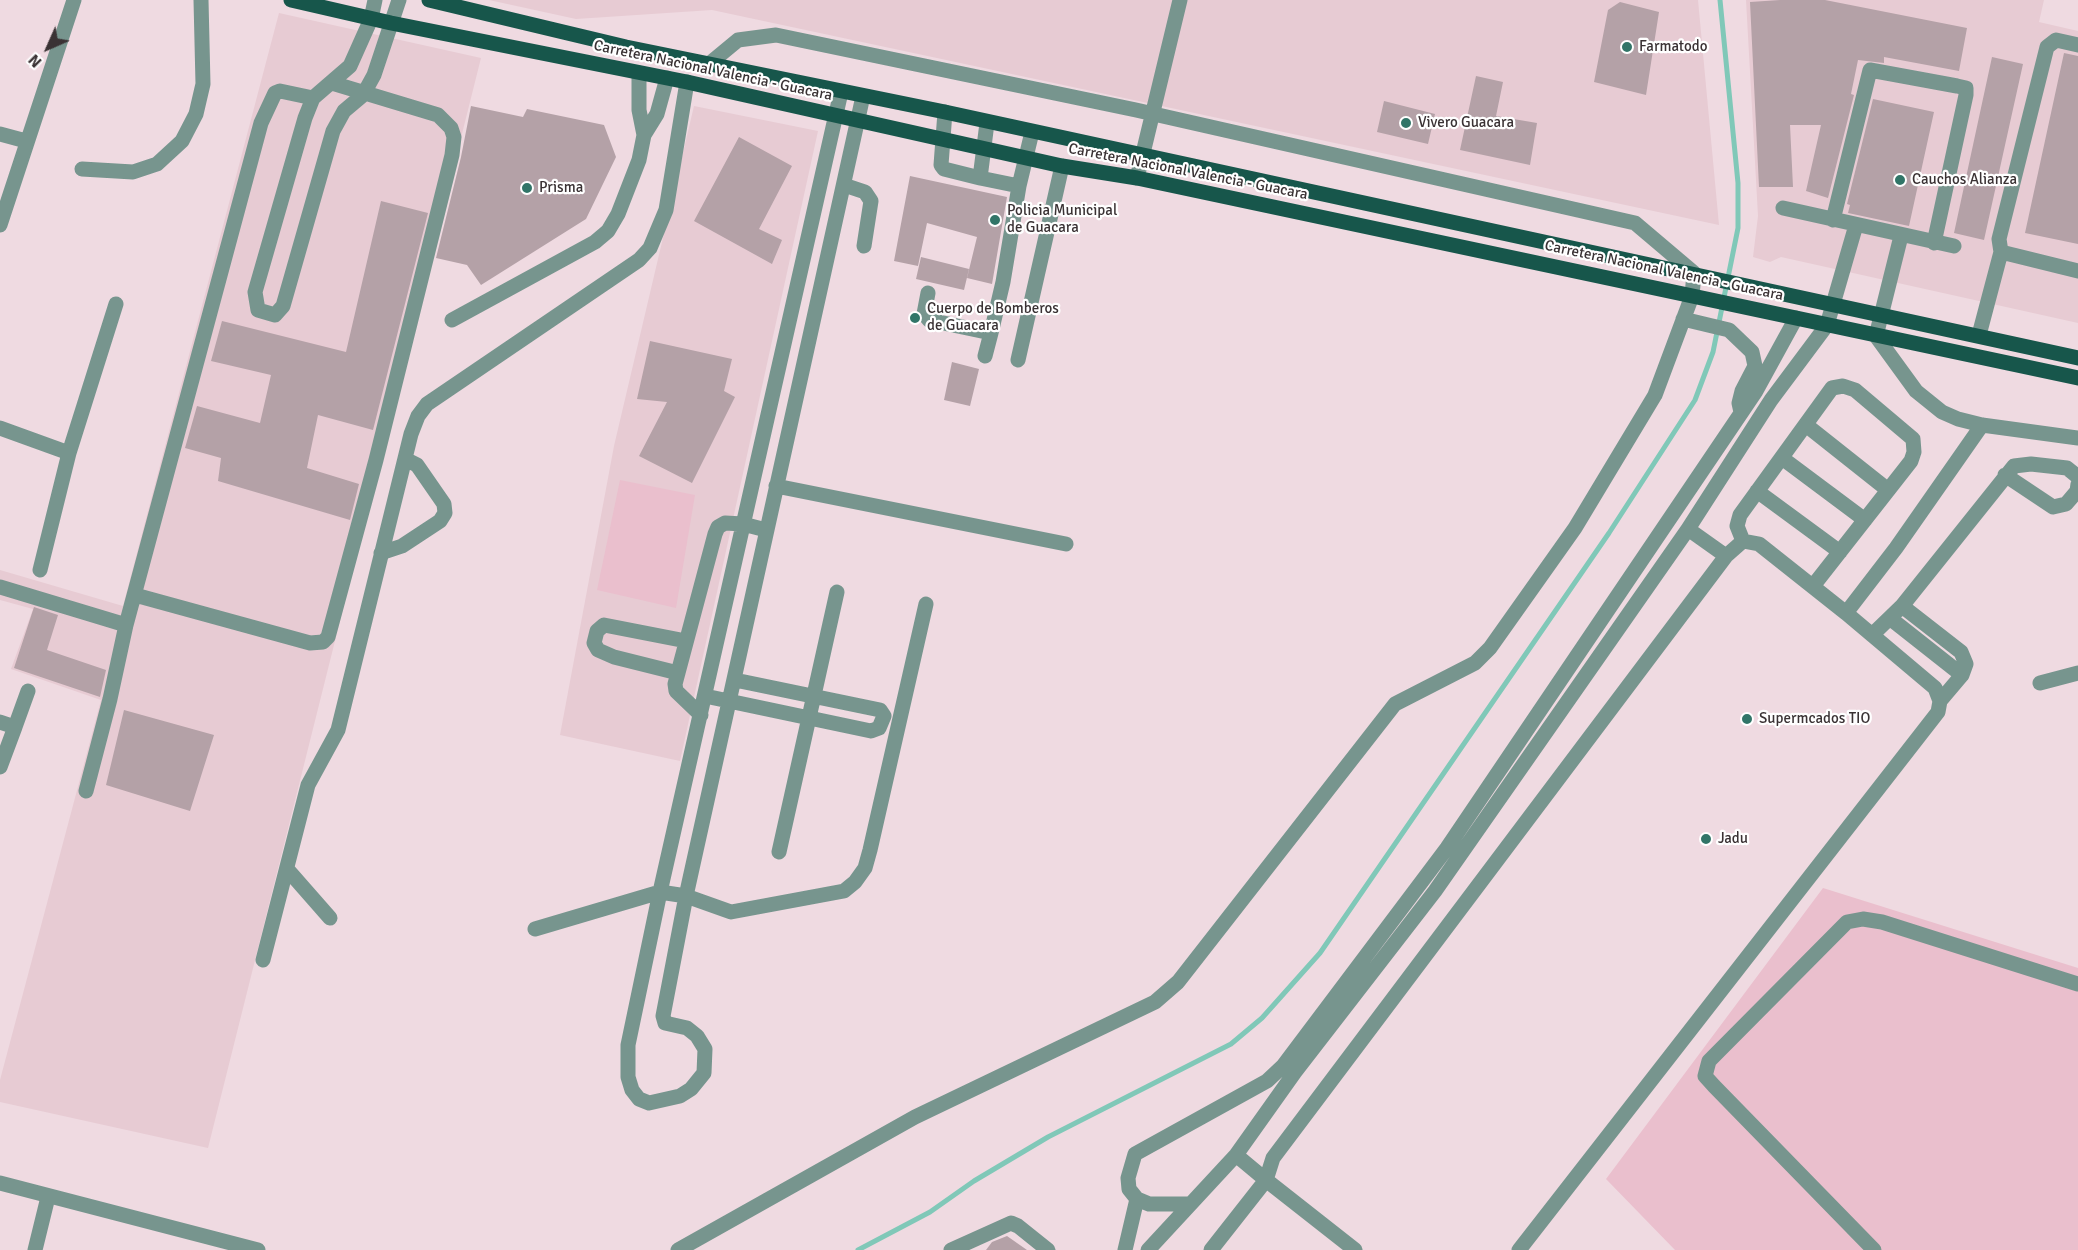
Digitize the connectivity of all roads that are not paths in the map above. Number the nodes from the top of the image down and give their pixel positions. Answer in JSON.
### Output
{"nodes":[{"id":1,"x":74,"y":0,"type":"edge"},
{"id":2,"x":201,"y":0,"type":"edge"},
{"id":3,"x":291,"y":0,"type":"edge"},
{"id":4,"x":375,"y":0,"type":"edge"},
{"id":5,"x":399,"y":0,"type":"edge"},
{"id":6,"x":429,"y":0,"type":"edge"},
{"id":7,"x":1180,"y":0,"type":"edge"},
{"id":8,"x":370,"y":19,"type":"junction"},
{"id":9,"x":391,"y":23,"type":"junction"},
{"id":10,"x":2078,"y":45,"type":"edge"},
{"id":11,"x":709,"y":64,"type":"junction"},
{"id":12,"x":639,"y":73,"type":"junction"},
{"id":13,"x":667,"y":78,"type":"junction"},
{"id":14,"x":687,"y":82,"type":"junction"},
{"id":15,"x":332,"y":83,"type":"junction"},
{"id":16,"x":841,"y":92,"type":"junction"},
{"id":17,"x":363,"y":95,"type":"junction"},
{"id":18,"x":863,"y":96,"type":"junction"},
{"id":19,"x":313,"y":98,"type":"junction"},
{"id":20,"x":945,"y":112,"type":"junction"},
{"id":21,"x":1153,"y":114,"type":"junction"},
{"id":22,"x":836,"y":115,"type":"junction"},
{"id":23,"x":858,"y":120,"type":"junction"},
{"id":24,"x":987,"y":123,"type":"junction"},
{"id":25,"x":1032,"y":132,"type":"junction"},
{"id":26,"x":0,"y":134,"type":"edge"},
{"id":27,"x":644,"y":135,"type":"junction"},
{"id":28,"x":942,"y":137,"type":"junction"},
{"id":29,"x":27,"y":141,"type":"junction"},
{"id":30,"x":984,"y":147,"type":"junction"},
{"id":31,"x":1142,"y":156,"type":"junction"},
{"id":32,"x":1026,"y":157,"type":"junction"},
{"id":33,"x":1062,"y":166,"type":"junction"},
{"id":34,"x":82,"y":169,"type":"dead end"},
{"id":35,"x":980,"y":177,"type":"junction"},
{"id":36,"x":1137,"y":178,"type":"junction"},
{"id":37,"x":844,"y":185,"type":"junction"},
{"id":38,"x":1019,"y":186,"type":"junction"},
{"id":39,"x":1783,"y":208,"type":"dead end"},
{"id":40,"x":1833,"y":220,"type":"junction"},
{"id":41,"x":0,"y":225,"type":"edge"},
{"id":42,"x":1856,"y":225,"type":"junction"},
{"id":43,"x":1901,"y":236,"type":"junction"},
{"id":44,"x":1934,"y":243,"type":"junction"},
{"id":45,"x":864,"y":246,"type":"dead end"},
{"id":46,"x":1954,"y":246,"type":"dead end"},
{"id":47,"x":2001,"y":252,"type":"junction"},
{"id":48,"x":2078,"y":271,"type":"edge"},
{"id":49,"x":1694,"y":273,"type":"junction"},
{"id":50,"x":928,"y":293,"type":"dead end"},
{"id":51,"x":1692,"y":296,"type":"junction"},
{"id":52,"x":116,"y":304,"type":"dead end"},
{"id":53,"x":1835,"y":305,"type":"junction"},
{"id":54,"x":1881,"y":315,"type":"junction"},
{"id":55,"x":1796,"y":318,"type":"junction"},
{"id":56,"x":1683,"y":319,"type":"junction"},
{"id":57,"x":452,"y":320,"type":"dead end"},
{"id":58,"x":1827,"y":324,"type":"junction"},
{"id":59,"x":991,"y":333,"type":"junction"},
{"id":60,"x":1979,"y":335,"type":"junction"},
{"id":61,"x":1876,"y":336,"type":"junction"},
{"id":62,"x":984,"y":356,"type":"dead end"},
{"id":63,"x":2078,"y":358,"type":"edge"},
{"id":64,"x":1018,"y":360,"type":"dead end"},
{"id":65,"x":2078,"y":378,"type":"edge"},
{"id":66,"x":1741,"y":412,"type":"junction"},
{"id":67,"x":1806,"y":425,"type":"junction"},
{"id":68,"x":1982,"y":425,"type":"junction"},
{"id":69,"x":0,"y":428,"type":"edge"},
{"id":70,"x":2078,"y":438,"type":"edge"},
{"id":71,"x":69,"y":453,"type":"junction"},
{"id":72,"x":1782,"y":458,"type":"junction"},
{"id":73,"x":405,"y":459,"type":"junction"},
{"id":74,"x":2005,"y":475,"type":"junction"},
{"id":75,"x":2078,"y":477,"type":"edge"},
{"id":76,"x":2078,"y":484,"type":"edge"},
{"id":77,"x":776,"y":486,"type":"junction"},
{"id":78,"x":1888,"y":490,"type":"junction"},
{"id":79,"x":1757,"y":491,"type":"junction"},
{"id":80,"x":1865,"y":520,"type":"junction"},
{"id":81,"x":743,"y":524,"type":"junction"},
{"id":82,"x":1688,"y":529,"type":"junction"},
{"id":83,"x":766,"y":530,"type":"junction"},
{"id":84,"x":1743,"y":541,"type":"junction"},
{"id":85,"x":1066,"y":544,"type":"dead end"},
{"id":86,"x":1840,"y":552,"type":"junction"},
{"id":87,"x":381,"y":553,"type":"junction"},
{"id":88,"x":1726,"y":556,"type":"junction"},
{"id":89,"x":40,"y":570,"type":"dead end"},
{"id":90,"x":1813,"y":586,"type":"junction"},
{"id":91,"x":0,"y":587,"type":"edge"},
{"id":92,"x":837,"y":592,"type":"dead end"},
{"id":93,"x":135,"y":596,"type":"junction"},
{"id":94,"x":926,"y":604,"type":"dead end"},
{"id":95,"x":1902,"y":606,"type":"junction"},
{"id":96,"x":1846,"y":613,"type":"junction"},
{"id":97,"x":1891,"y":619,"type":"junction"},
{"id":98,"x":126,"y":625,"type":"junction"},
{"id":99,"x":1872,"y":635,"type":"junction"},
{"id":100,"x":686,"y":641,"type":"junction"},
{"id":101,"x":678,"y":673,"type":"junction"},
{"id":102,"x":2078,"y":673,"type":"edge"},
{"id":103,"x":1962,"y":675,"type":"junction"},
{"id":104,"x":735,"y":680,"type":"junction"},
{"id":105,"x":2040,"y":683,"type":"dead end"},
{"id":106,"x":28,"y":691,"type":"dead end"},
{"id":107,"x":705,"y":696,"type":"junction"},
{"id":108,"x":813,"y":697,"type":"junction"},
{"id":109,"x":729,"y":701,"type":"junction"},
{"id":110,"x":1940,"y":702,"type":"junction"},
{"id":111,"x":701,"y":715,"type":"junction"},
{"id":112,"x":809,"y":719,"type":"junction"},
{"id":113,"x":0,"y":722,"type":"edge"},
{"id":114,"x":15,"y":727,"type":"junction"},
{"id":115,"x":0,"y":767,"type":"edge"},
{"id":116,"x":86,"y":791,"type":"dead end"},
{"id":117,"x":779,"y":852,"type":"dead end"},
{"id":118,"x":287,"y":869,"type":"junction"},
{"id":119,"x":660,"y":892,"type":"junction"},
{"id":120,"x":686,"y":896,"type":"junction"},
{"id":121,"x":330,"y":918,"type":"dead end"},
{"id":122,"x":535,"y":928,"type":"dead end"},
{"id":123,"x":263,"y":960,"type":"dead end"},
{"id":124,"x":2078,"y":984,"type":"edge"},
{"id":125,"x":1236,"y":1155,"type":"junction"},
{"id":126,"x":1266,"y":1180,"type":"junction"},
{"id":127,"x":0,"y":1183,"type":"edge"},
{"id":128,"x":48,"y":1197,"type":"junction"},
{"id":129,"x":1137,"y":1199,"type":"junction"},
{"id":130,"x":1190,"y":1204,"type":"junction"},
{"id":131,"x":216,"y":1245,"type":"edge"},
{"id":132,"x":35,"y":1250,"type":"edge"},
{"id":133,"x":258,"y":1250,"type":"edge"},
{"id":134,"x":678,"y":1250,"type":"edge"},
{"id":135,"x":951,"y":1250,"type":"edge"},
{"id":136,"x":1048,"y":1250,"type":"edge"},
{"id":137,"x":1125,"y":1250,"type":"edge"},
{"id":138,"x":1148,"y":1250,"type":"edge"},
{"id":139,"x":1211,"y":1250,"type":"edge"},
{"id":140,"x":1355,"y":1250,"type":"edge"},
{"id":141,"x":1519,"y":1250,"type":"edge"},
{"id":142,"x":1874,"y":1250,"type":"edge"}],
"edges":[{"from":1,"to":29,"type":"street"},
{"from":2,"to":34,"type":"street"},
{"from":3,"to":8,"type":"main road","name":"Carretera Nacional Valencia - Guacara"},
{"from":4,"to":8,"type":"street"},
{"from":5,"to":9,"type":"street"},
{"from":6,"to":11,"type":"main road","name":"Carretera Nacional Valencia - Guacara"},
{"from":7,"to":21,"type":"street"},
{"from":8,"to":9,"type":"main road","name":"Carretera Nacional Valencia - Guacara"},
{"from":8,"to":15,"type":"street"},
{"from":9,"to":12,"type":"main road","name":"Carretera Nacional Valencia - Guacara"},
{"from":9,"to":17,"type":"street"},
{"from":10,"to":47,"type":"street"},
{"from":11,"to":16,"type":"main road","name":"Carretera Nacional Valencia - Guacara"},
{"from":11,"to":21,"type":"street"},
{"from":12,"to":13,"type":"main road","name":"Carretera Nacional Valencia - Guacara"},
{"from":12,"to":27,"type":"street"},
{"from":13,"to":14,"type":"main road","name":"Carretera Nacional Valencia - Guacara"},
{"from":13,"to":27,"type":"street"},
{"from":14,"to":22,"type":"main road","name":"Carretera Nacional Valencia - Guacara"},
{"from":14,"to":73,"type":"street"},
{"from":15,"to":17,"type":"street"},
{"from":15,"to":19,"type":"street"},
{"from":16,"to":18,"type":"main road","name":"Carretera Nacional Valencia - Guacara"},
{"from":16,"to":22,"type":"street"},
{"from":17,"to":19,"type":"street"},
{"from":17,"to":93,"type":"street"},
{"from":18,"to":20,"type":"main road","name":"Carretera Nacional Valencia - Guacara"},
{"from":18,"to":23,"type":"street"},
{"from":19,"to":93,"type":"street"},
{"from":20,"to":24,"type":"main road","name":"Carretera Nacional Valencia - Guacara"},
{"from":20,"to":28,"type":"street"},
{"from":21,"to":31,"type":"street"},
{"from":21,"to":49,"type":"street"},
{"from":22,"to":23,"type":"main road","name":"Carretera Nacional Valencia - Guacara"},
{"from":22,"to":81,"type":"street"},
{"from":23,"to":28,"type":"main road","name":"Carretera Nacional Valencia - Guacara"},
{"from":23,"to":37,"type":"street"},
{"from":24,"to":25,"type":"main road","name":"Carretera Nacional Valencia - Guacara"},
{"from":24,"to":30,"type":"street"},
{"from":25,"to":31,"type":"main road","name":"Carretera Nacional Valencia - Guacara"},
{"from":25,"to":32,"type":"street"},
{"from":26,"to":29,"type":"street"},
{"from":27,"to":57,"type":"street"},
{"from":28,"to":30,"type":"main road","name":"Carretera Nacional Valencia - Guacara"},
{"from":28,"to":35,"type":"street"},
{"from":29,"to":41,"type":"street"},
{"from":30,"to":32,"type":"main road","name":"Carretera Nacional Valencia - Guacara"},
{"from":30,"to":35,"type":"street"},
{"from":31,"to":36,"type":"street"},
{"from":31,"to":49,"type":"main road","name":"Carretera Nacional Valencia - Guacara"},
{"from":32,"to":33,"type":"main road","name":"Carretera Nacional Valencia - Guacara"},
{"from":32,"to":38,"type":"street"},
{"from":33,"to":36,"type":"main road","name":"Carretera Nacional Valencia - Guacara"},
{"from":33,"to":64,"type":"street"},
{"from":35,"to":38,"type":"street"},
{"from":36,"to":51,"type":"main road","name":"Carretera Nacional Valencia - Guacara"},
{"from":37,"to":45,"type":"street"},
{"from":37,"to":77,"type":"street"},
{"from":38,"to":59,"type":"street"},
{"from":39,"to":40,"type":"street"},
{"from":40,"to":42,"type":"street"},
{"from":40,"to":44,"type":"street"},
{"from":42,"to":43,"type":"street"},
{"from":42,"to":53,"type":"street"},
{"from":43,"to":44,"type":"street"},
{"from":43,"to":54,"type":"street"},
{"from":44,"to":46,"type":"street"},
{"from":47,"to":48,"type":"street"},
{"from":47,"to":60,"type":"street"},
{"from":49,"to":51,"type":"street"},
{"from":49,"to":53,"type":"main road","name":"Carretera Nacional Valencia - Guacara"},
{"from":50,"to":59,"type":"street"},
{"from":51,"to":55,"type":"main road","name":"Carretera Nacional Valencia - Guacara"},
{"from":51,"to":56,"type":"street"},
{"from":52,"to":71,"type":"street"},
{"from":53,"to":54,"type":"main road","name":"Carretera Nacional Valencia - Guacara"},
{"from":53,"to":58,"type":"street"},
{"from":54,"to":60,"type":"main road","name":"Carretera Nacional Valencia - Guacara"},
{"from":54,"to":61,"type":"street"},
{"from":55,"to":58,"type":"main road","name":"Carretera Nacional Valencia - Guacara"},
{"from":55,"to":66,"type":"street"},
{"from":56,"to":66,"type":"street"},
{"from":56,"to":134,"type":"street"},
{"from":58,"to":61,"type":"main road","name":"Carretera Nacional Valencia - Guacara"},
{"from":58,"to":82,"type":"street"},
{"from":59,"to":62,"type":"street"},
{"from":60,"to":63,"type":"main road","name":"Carretera Nacional Valencia - Guacara"},
{"from":61,"to":65,"type":"main road","name":"Carretera Nacional Valencia - Guacara"},
{"from":61,"to":68,"type":"street"},
{"from":66,"to":129,"type":"street"},
{"from":67,"to":72,"type":"street"},
{"from":67,"to":78,"type":"street"},
{"from":67,"to":78,"type":"street"},
{"from":68,"to":70,"type":"street"},
{"from":68,"to":96,"type":"street"},
{"from":69,"to":71,"type":"street"},
{"from":71,"to":89,"type":"street"},
{"from":72,"to":79,"type":"street"},
{"from":72,"to":80,"type":"street"},
{"from":73,"to":87,"type":"street"},
{"from":73,"to":87,"type":"street"},
{"from":74,"to":75,"type":"street"},
{"from":74,"to":76,"type":"street"},
{"from":74,"to":95,"type":"street"},
{"from":77,"to":83,"type":"street"},
{"from":77,"to":85,"type":"street"},
{"from":78,"to":80,"type":"street"},
{"from":79,"to":84,"type":"street"},
{"from":79,"to":86,"type":"street"},
{"from":80,"to":86,"type":"street"},
{"from":81,"to":83,"type":"street"},
{"from":81,"to":100,"type":"street"},
{"from":81,"to":107,"type":"street"},
{"from":82,"to":88,"type":"street"},
{"from":82,"to":125,"type":"street"},
{"from":83,"to":104,"type":"street"},
{"from":84,"to":88,"type":"street"},
{"from":84,"to":90,"type":"street"},
{"from":86,"to":90,"type":"street"},
{"from":87,"to":118,"type":"street"},
{"from":88,"to":126,"type":"street"},
{"from":90,"to":96,"type":"street"},
{"from":91,"to":98,"type":"street"},
{"from":92,"to":108,"type":"street"},
{"from":93,"to":98,"type":"street"},
{"from":94,"to":120,"type":"street"},
{"from":95,"to":97,"type":"street"},
{"from":95,"to":103,"type":"street"},
{"from":96,"to":99,"type":"street"},
{"from":97,"to":99,"type":"street"},
{"from":97,"to":103,"type":"street"},
{"from":98,"to":116,"type":"street"},
{"from":99,"to":110,"type":"street"},
{"from":100,"to":101,"type":"street"},
{"from":100,"to":101,"type":"street"},
{"from":101,"to":111,"type":"street"},
{"from":102,"to":105,"type":"street"},
{"from":103,"to":110,"type":"street"},
{"from":104,"to":108,"type":"street"},
{"from":104,"to":109,"type":"street"},
{"from":106,"to":114,"type":"street"},
{"from":107,"to":109,"type":"street"},
{"from":107,"to":111,"type":"street"},
{"from":108,"to":112,"type":"street"},
{"from":108,"to":112,"type":"street"},
{"from":109,"to":112,"type":"street"},
{"from":109,"to":120,"type":"street"},
{"from":110,"to":141,"type":"street"},
{"from":111,"to":119,"type":"street"},
{"from":112,"to":117,"type":"street"},
{"from":113,"to":114,"type":"street"},
{"from":114,"to":115,"type":"street"},
{"from":118,"to":121,"type":"street"},
{"from":118,"to":123,"type":"street"},
{"from":119,"to":120,"type":"street"},
{"from":119,"to":120,"type":"street"},
{"from":119,"to":122,"type":"street"},
{"from":124,"to":142,"type":"street"},
{"from":125,"to":126,"type":"street"},
{"from":125,"to":130,"type":"street"},
{"from":126,"to":139,"type":"street"},
{"from":126,"to":140,"type":"street"},
{"from":127,"to":128,"type":"street"},
{"from":128,"to":131,"type":"street"},
{"from":128,"to":132,"type":"street"},
{"from":129,"to":130,"type":"street"},
{"from":129,"to":137,"type":"street"},
{"from":130,"to":138,"type":"street"},
{"from":131,"to":133,"type":"street"},
{"from":135,"to":136,"type":"street"}]}
